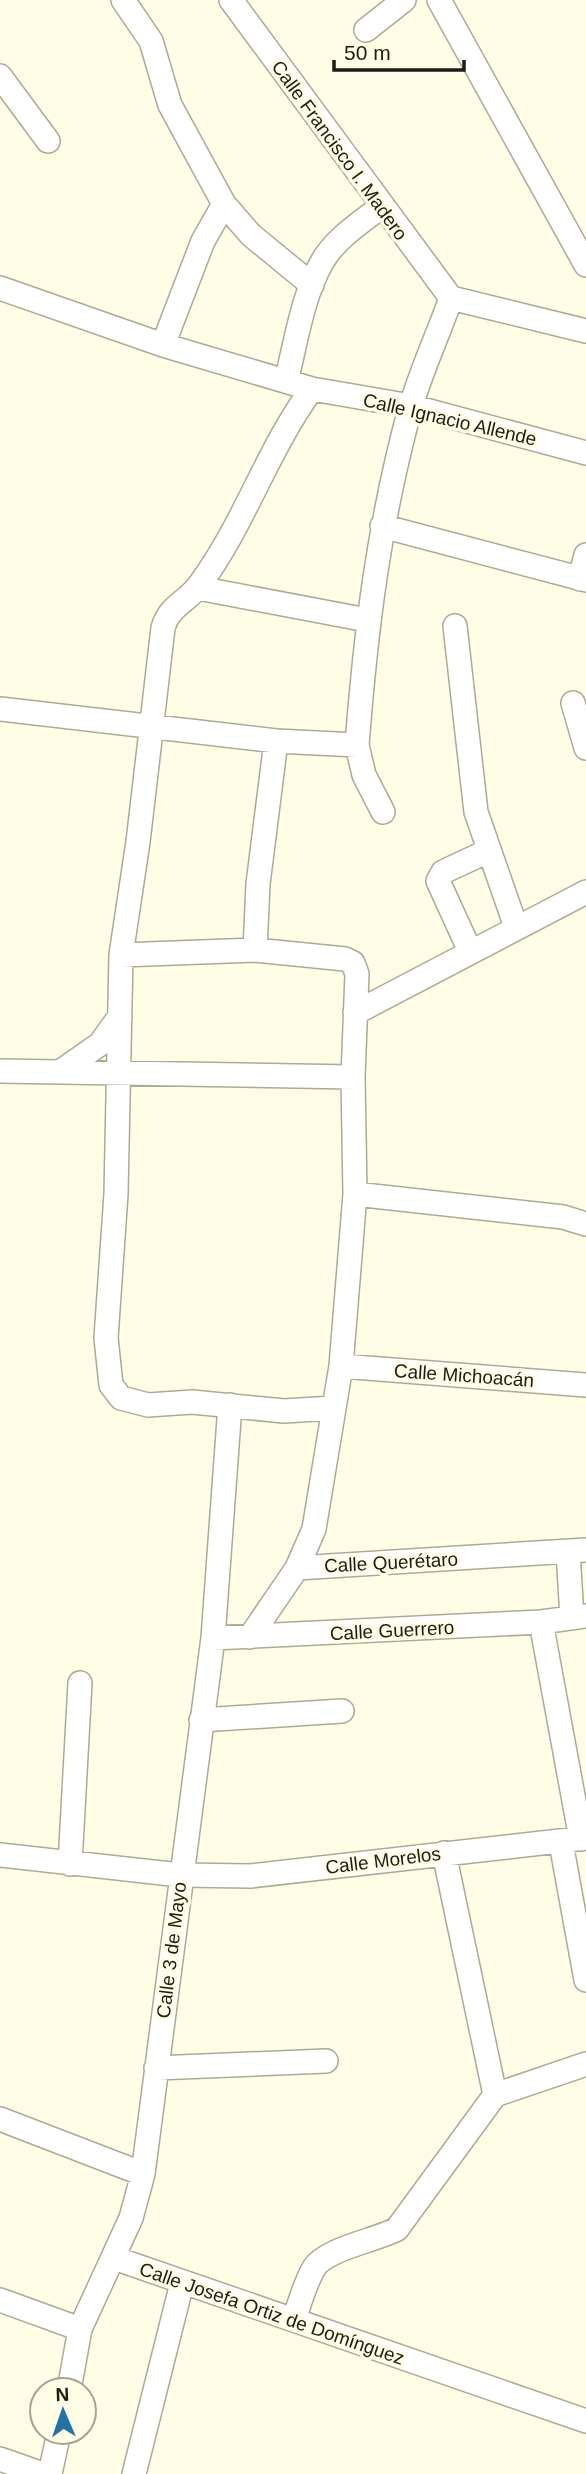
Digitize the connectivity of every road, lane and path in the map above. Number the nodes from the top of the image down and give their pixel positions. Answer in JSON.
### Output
{"nodes":[{"id":1,"x":123,"y":0,"type":"edge"},
{"id":2,"x":231,"y":0,"type":"edge"},
{"id":3,"x":404,"y":0,"type":"edge"},
{"id":4,"x":447,"y":3,"type":"edge"},
{"id":5,"x":366,"y":30,"type":"dead end"},
{"id":6,"x":0,"y":76,"type":"edge"},
{"id":7,"x":48,"y":141,"type":"dead end"},
{"id":8,"x":224,"y":204,"type":"junction"},
{"id":9,"x":381,"y":207,"type":"junction"},
{"id":10,"x":585,"y":259,"type":"edge"},
{"id":11,"x":312,"y":285,"type":"junction"},
{"id":12,"x":0,"y":288,"type":"edge"},
{"id":13,"x":451,"y":298,"type":"junction"},
{"id":14,"x":586,"y":331,"type":"edge"},
{"id":15,"x":163,"y":345,"type":"junction"},
{"id":16,"x":286,"y":381,"type":"junction"},
{"id":17,"x":312,"y":389,"type":"junction"},
{"id":18,"x":411,"y":406,"type":"junction"},
{"id":19,"x":586,"y":453,"type":"edge"},
{"id":20,"x":382,"y":526,"type":"junction"},
{"id":21,"x":586,"y":555,"type":"edge"},
{"id":22,"x":583,"y":580,"type":"edge"},
{"id":23,"x":198,"y":588,"type":"junction"},
{"id":24,"x":367,"y":620,"type":"junction"},
{"id":25,"x":455,"y":626,"type":"dead end"},
{"id":26,"x":573,"y":703,"type":"dead end"},
{"id":27,"x":0,"y":709,"type":"edge"},
{"id":28,"x":153,"y":726,"type":"junction"},
{"id":29,"x":276,"y":741,"type":"junction"},
{"id":30,"x":357,"y":746,"type":"junction"},
{"id":31,"x":586,"y":748,"type":"edge"},
{"id":32,"x":383,"y":812,"type":"dead end"},
{"id":33,"x":488,"y":851,"type":"junction"},
{"id":34,"x":586,"y":892,"type":"edge"},
{"id":35,"x":516,"y":927,"type":"junction"},
{"id":36,"x":255,"y":950,"type":"junction"},
{"id":37,"x":470,"y":951,"type":"junction"},
{"id":38,"x":121,"y":956,"type":"junction"},
{"id":39,"x":355,"y":1013,"type":"junction"},
{"id":40,"x":120,"y":1016,"type":"junction"},
{"id":41,"x":0,"y":1071,"type":"edge"},
{"id":42,"x":60,"y":1072,"type":"junction"},
{"id":43,"x":120,"y":1075,"type":"junction"},
{"id":44,"x":353,"y":1077,"type":"junction"},
{"id":45,"x":355,"y":1194,"type":"junction"},
{"id":46,"x":586,"y":1224,"type":"edge"},
{"id":47,"x":341,"y":1366,"type":"junction"},
{"id":48,"x":586,"y":1385,"type":"edge"},
{"id":49,"x":230,"y":1405,"type":"junction"},
{"id":50,"x":333,"y":1408,"type":"junction"},
{"id":51,"x":577,"y":1551,"type":"edge"},
{"id":52,"x":297,"y":1568,"type":"junction"},
{"id":53,"x":579,"y":1617,"type":"edge"},
{"id":54,"x":541,"y":1622,"type":"junction"},
{"id":55,"x":250,"y":1637,"type":"junction"},
{"id":56,"x":213,"y":1638,"type":"junction"},
{"id":57,"x":80,"y":1683,"type":"dead end"},
{"id":58,"x":342,"y":1711,"type":"dead end"},
{"id":59,"x":201,"y":1720,"type":"junction"},
{"id":60,"x":576,"y":1840,"type":"edge"},
{"id":61,"x":444,"y":1853,"type":"junction"},
{"id":62,"x":0,"y":1855,"type":"edge"},
{"id":63,"x":71,"y":1864,"type":"junction"},
{"id":64,"x":180,"y":1875,"type":"junction"},
{"id":65,"x":586,"y":1980,"type":"edge"},
{"id":66,"x":326,"y":2061,"type":"dead end"},
{"id":67,"x":586,"y":2064,"type":"edge"},
{"id":68,"x":156,"y":2068,"type":"junction"},
{"id":69,"x":495,"y":2095,"type":"junction"},
{"id":70,"x":0,"y":2119,"type":"edge"},
{"id":71,"x":143,"y":2174,"type":"junction"},
{"id":72,"x":114,"y":2258,"type":"junction"},
{"id":73,"x":181,"y":2283,"type":"junction"},
{"id":74,"x":0,"y":2300,"type":"edge"},
{"id":75,"x":294,"y":2319,"type":"junction"},
{"id":76,"x":80,"y":2329,"type":"junction"},
{"id":77,"x":72,"y":2376,"type":"edge"},
{"id":78,"x":586,"y":2421,"type":"edge"},
{"id":79,"x":56,"y":2446,"type":"edge"},
{"id":80,"x":0,"y":2459,"type":"edge"},
{"id":81,"x":43,"y":2474,"type":"edge"},
{"id":82,"x":50,"y":2474,"type":"edge"},
{"id":83,"x":134,"y":2474,"type":"edge"}],
"edges":[{"from":1,"to":8,"type":"street"},
{"from":2,"to":9,"type":"street","name":"Calle Francisco I. Madero"},
{"from":3,"to":5,"type":"street"},
{"from":4,"to":10,"type":"street"},
{"from":6,"to":7,"type":"street"},
{"from":8,"to":11,"type":"street"},
{"from":8,"to":15,"type":"street"},
{"from":9,"to":11,"type":"street"},
{"from":9,"to":13,"type":"street","name":"Calle Francisco I. Madero"},
{"from":11,"to":16,"type":"street"},
{"from":12,"to":15,"type":"street","name":"Calle Ignacio Allende"},
{"from":13,"to":14,"type":"street"},
{"from":13,"to":18,"type":"street"},
{"from":15,"to":16,"type":"street","name":"Calle Ignacio Allende"},
{"from":16,"to":17,"type":"street","name":"Calle Ignacio Allende"},
{"from":17,"to":18,"type":"street","name":"Calle Ignacio Allende"},
{"from":17,"to":23,"type":"street"},
{"from":18,"to":19,"type":"street","name":"Calle Ignacio Allende"},
{"from":18,"to":20,"type":"street"},
{"from":20,"to":22,"type":"street"},
{"from":20,"to":24,"type":"street"},
{"from":21,"to":22,"type":"street"},
{"from":23,"to":24,"type":"street"},
{"from":23,"to":28,"type":"street"},
{"from":24,"to":30,"type":"street"},
{"from":25,"to":33,"type":"street"},
{"from":26,"to":31,"type":"street"},
{"from":27,"to":28,"type":"street"},
{"from":28,"to":29,"type":"street"},
{"from":28,"to":38,"type":"street"},
{"from":29,"to":30,"type":"street"},
{"from":29,"to":36,"type":"street"},
{"from":30,"to":32,"type":"street"},
{"from":33,"to":35,"type":"street"},
{"from":33,"to":37,"type":"street"},
{"from":34,"to":35,"type":"street"},
{"from":35,"to":37,"type":"street"},
{"from":36,"to":38,"type":"street"},
{"from":36,"to":39,"type":"street"},
{"from":37,"to":39,"type":"street"},
{"from":38,"to":40,"type":"street"},
{"from":39,"to":44,"type":"street"},
{"from":40,"to":42,"type":"street"},
{"from":40,"to":43,"type":"street"},
{"from":41,"to":42,"type":"street"},
{"from":42,"to":43,"type":"street"},
{"from":43,"to":44,"type":"street"},
{"from":43,"to":49,"type":"street"},
{"from":44,"to":45,"type":"street"},
{"from":45,"to":46,"type":"street"},
{"from":45,"to":47,"type":"street"},
{"from":47,"to":48,"type":"street","name":"Calle Michoacán"},
{"from":47,"to":50,"type":"street"},
{"from":49,"to":50,"type":"street"},
{"from":49,"to":56,"type":"street","name":"Calle 3 de Mayo"},
{"from":50,"to":52,"type":"street"},
{"from":51,"to":52,"type":"street","name":"Calle Querétaro"},
{"from":51,"to":53,"type":"street"},
{"from":52,"to":55,"type":"street","name":"Calle Querétaro"},
{"from":53,"to":54,"type":"street","name":"Calle Guerrero"},
{"from":54,"to":55,"type":"street","name":"Calle Guerrero"},
{"from":54,"to":60,"type":"street"},
{"from":55,"to":56,"type":"street","name":"Calle Guerrero"},
{"from":56,"to":59,"type":"street","name":"Calle 3 de Mayo"},
{"from":57,"to":63,"type":"street"},
{"from":58,"to":59,"type":"street"},
{"from":59,"to":64,"type":"street","name":"Calle 3 de Mayo"},
{"from":60,"to":61,"type":"street","name":"Calle Morelos"},
{"from":60,"to":65,"type":"street"},
{"from":61,"to":64,"type":"street","name":"Calle Morelos"},
{"from":61,"to":69,"type":"street"},
{"from":62,"to":63,"type":"street","name":"Calle Morelos"},
{"from":63,"to":64,"type":"street","name":"Calle Morelos"},
{"from":64,"to":68,"type":"street","name":"Calle 3 de Mayo"},
{"from":66,"to":68,"type":"street"},
{"from":67,"to":69,"type":"street"},
{"from":68,"to":71,"type":"street","name":"Calle 3 de Mayo"},
{"from":69,"to":75,"type":"street"},
{"from":70,"to":71,"type":"street"},
{"from":71,"to":72,"type":"street","name":"Calle 3 de Mayo"},
{"from":72,"to":73,"type":"street","name":"Calle Josefa Ortiz de Domínguez"},
{"from":72,"to":76,"type":"street","name":"Calle Josefa Ortiz de Domínguez"},
{"from":73,"to":75,"type":"street","name":"Calle Josefa Ortiz de Domínguez"},
{"from":73,"to":83,"type":"street"},
{"from":74,"to":76,"type":"street"},
{"from":75,"to":78,"type":"street","name":"Calle Josefa Ortiz de Domínguez"},
{"from":76,"to":77,"type":"street","name":"Calle Josefa Ortiz de Domínguez"},
{"from":79,"to":82,"type":"street"},
{"from":80,"to":81,"type":"street"}]}
